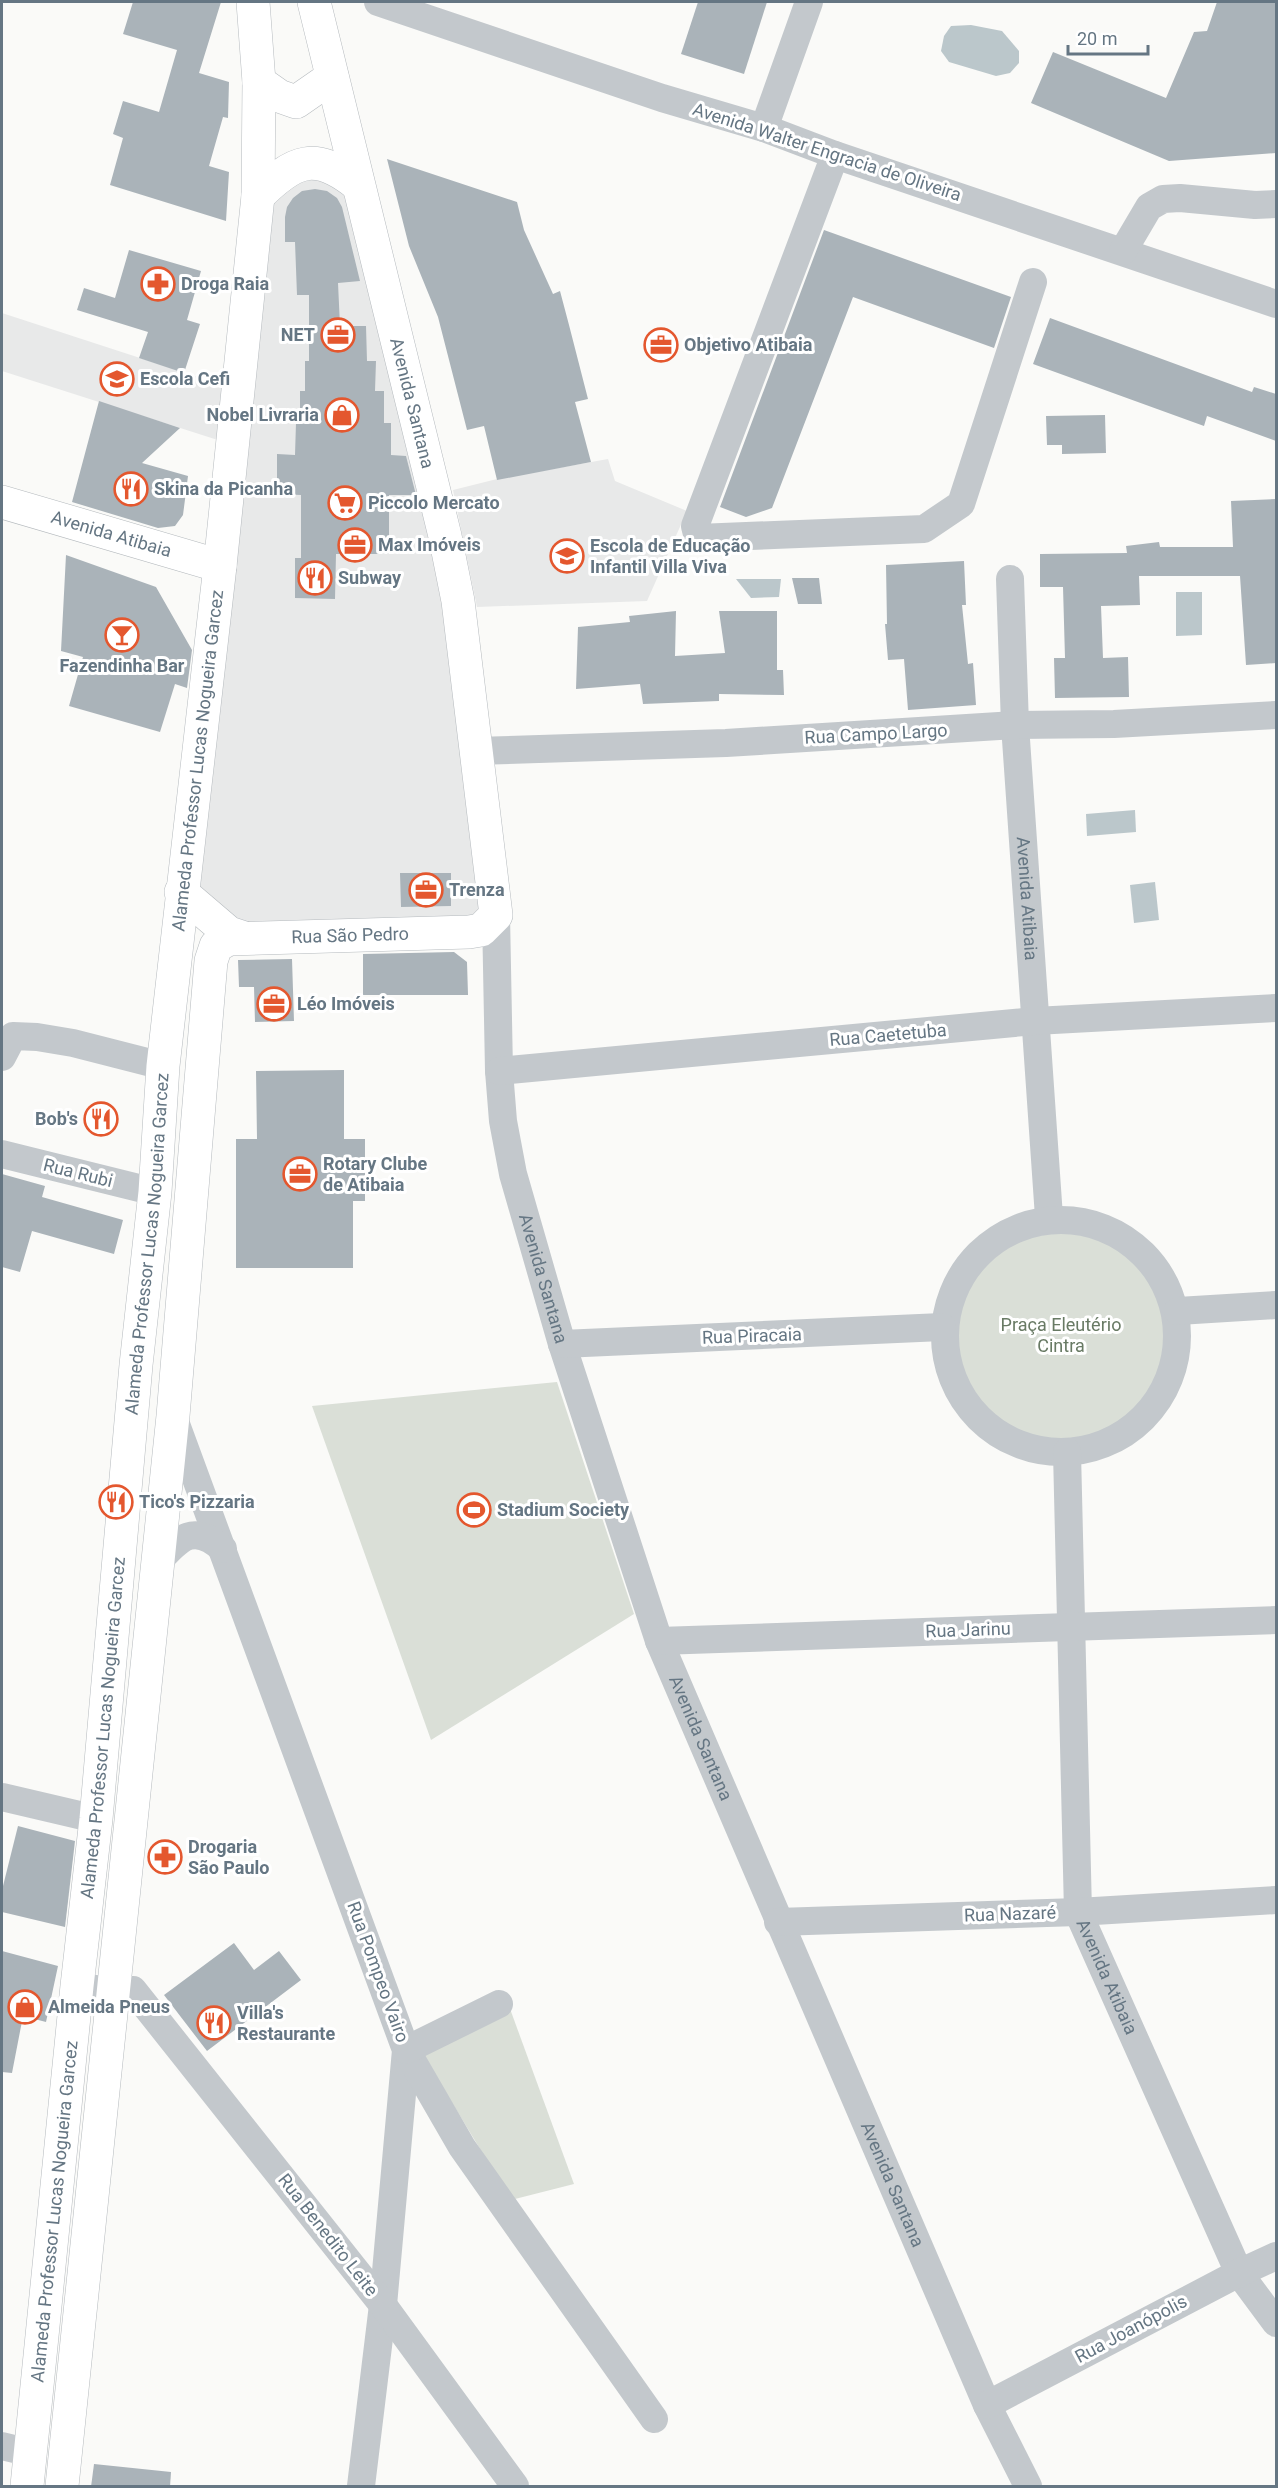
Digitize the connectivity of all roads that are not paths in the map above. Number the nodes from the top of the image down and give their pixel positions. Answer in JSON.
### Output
{"nodes":[{"id":1,"x":253,"y":2,"type":"edge"},
{"id":2,"x":314,"y":2,"type":"edge"},
{"id":3,"x":378,"y":2,"type":"edge"},
{"id":4,"x":809,"y":2,"type":"edge"},
{"id":5,"x":332,"y":77,"type":"junction"},
{"id":6,"x":259,"y":82,"type":"junction"},
{"id":7,"x":764,"y":128,"type":"junction"},
{"id":8,"x":835,"y":155,"type":"junction"},
{"id":9,"x":358,"y":185,"type":"junction"},
{"id":10,"x":258,"y":196,"type":"junction"},
{"id":11,"x":1276,"y":204,"type":"edge"},
{"id":12,"x":1123,"y":251,"type":"junction"},
{"id":13,"x":1033,"y":282,"type":"dead end"},
{"id":14,"x":1276,"y":304,"type":"edge"},
{"id":15,"x":2,"y":502,"type":"edge"},
{"id":16,"x":220,"y":566,"type":"junction"},
{"id":17,"x":1010,"y":579,"type":"dead end"},
{"id":18,"x":1276,"y":715,"type":"edge"},
{"id":19,"x":1015,"y":725,"type":"junction"},
{"id":20,"x":475,"y":751,"type":"junction"},
{"id":21,"x":181,"y":892,"type":"junction"},
{"id":22,"x":483,"y":923,"type":"junction"},
{"id":23,"x":244,"y":938,"type":"junction"},
{"id":24,"x":211,"y":961,"type":"joint"},
{"id":25,"x":1276,"y":1008,"type":"edge"},
{"id":26,"x":1035,"y":1021,"type":"junction"},
{"id":27,"x":2,"y":1057,"type":"edge"},
{"id":28,"x":163,"y":1066,"type":"junction"},
{"id":29,"x":499,"y":1071,"type":"junction"},
{"id":30,"x":2,"y":1154,"type":"edge"},
{"id":31,"x":155,"y":1192,"type":"junction"},
{"id":32,"x":1049,"y":1217,"type":"junction"},
{"id":33,"x":1276,"y":1305,"type":"edge"},
{"id":34,"x":1178,"y":1311,"type":"junction"},
{"id":35,"x":942,"y":1328,"type":"junction"},
{"id":36,"x":562,"y":1344,"type":"junction"},
{"id":37,"x":136,"y":1365,"type":"junction"},
{"id":38,"x":173,"y":1416,"type":"junction"},
{"id":39,"x":1067,"y":1452,"type":"junction"},
{"id":40,"x":223,"y":1549,"type":"junction"},
{"id":41,"x":158,"y":1563,"type":"junction"},
{"id":42,"x":1276,"y":1620,"type":"edge"},
{"id":43,"x":1070,"y":1627,"type":"junction"},
{"id":44,"x":659,"y":1641,"type":"junction"},
{"id":45,"x":2,"y":1797,"type":"edge"},
{"id":46,"x":96,"y":1819,"type":"junction"},
{"id":47,"x":1276,"y":1900,"type":"edge"},
{"id":48,"x":1078,"y":1912,"type":"junction"},
{"id":49,"x":778,"y":1922,"type":"junction"},
{"id":50,"x":77,"y":1986,"type":"junction"},
{"id":51,"x":124,"y":1991,"type":"junction"},
{"id":52,"x":499,"y":2004,"type":"dead end"},
{"id":53,"x":406,"y":2050,"type":"junction"},
{"id":54,"x":1276,"y":2256,"type":"edge"},
{"id":55,"x":1239,"y":2273,"type":"junction"},
{"id":56,"x":383,"y":2305,"type":"junction"},
{"id":57,"x":1276,"y":2323,"type":"edge"},
{"id":58,"x":987,"y":2405,"type":"junction"},
{"id":59,"x":654,"y":2419,"type":"dead end"},
{"id":60,"x":16,"y":2449,"type":"edge"},
{"id":61,"x":27,"y":2487,"type":"edge"},
{"id":62,"x":63,"y":2487,"type":"edge"},
{"id":63,"x":361,"y":2487,"type":"edge"},
{"id":64,"x":515,"y":2487,"type":"edge"},
{"id":65,"x":1028,"y":2487,"type":"edge"}],
"edges":[{"from":1,"to":6,"type":"main road","name":"Alameda Professor Lucas Nogueira Garcez"},
{"from":2,"to":5,"type":"main road","name":"Avenida Santana"},
{"from":3,"to":7,"type":"street","name":"Avenida Walter Engracia de Oliveira"},
{"from":4,"to":7,"type":"street"},
{"from":5,"to":6,"type":"main road"},
{"from":5,"to":9,"type":"main road","name":"Avenida Santana"},
{"from":6,"to":10,"type":"main road","name":"Alameda Professor Lucas Nogueira Garcez"},
{"from":7,"to":8,"type":"street","name":"Avenida Walter Engracia de Oliveira"},
{"from":8,"to":12,"type":"street","name":"Avenida Walter Engracia de Oliveira"},
{"from":8,"to":13,"type":"street"},
{"from":9,"to":10,"type":"main road"},
{"from":9,"to":20,"type":"main road","name":"Avenida Santana"},
{"from":10,"to":16,"type":"main road","name":"Alameda Professor Lucas Nogueira Garcez"},
{"from":11,"to":12,"type":"street"},
{"from":12,"to":14,"type":"street","name":"Avenida Walter Engracia de Oliveira"},
{"from":15,"to":16,"type":"main road","name":"Avenida Atibaia"},
{"from":16,"to":21,"type":"main road","name":"Alameda Professor Lucas Nogueira Garcez"},
{"from":17,"to":19,"type":"street","name":"Avenida Atibaia"},
{"from":18,"to":19,"type":"street","name":"Rua Campo Largo"},
{"from":19,"to":20,"type":"street","name":"Rua Campo Largo"},
{"from":19,"to":26,"type":"street","name":"Avenida Atibaia"},
{"from":20,"to":22,"type":"main road","name":"Avenida Santana"},
{"from":21,"to":23,"type":"main road"},
{"from":21,"to":28,"type":"main road","name":"Alameda Professor Lucas Nogueira Garcez"},
{"from":22,"to":23,"type":"main road","name":"Rua São Pedro"},
{"from":22,"to":29,"type":"street","name":"Avenida Santana"},
{"from":23,"to":24,"type":"main road","name":"Rua São Pedro"},
{"from":24,"to":38,"type":"main road","name":"Alameda Professor Lucas Nogueira Garcez"},
{"from":25,"to":26,"type":"street","name":"Rua Caetetuba"},
{"from":26,"to":29,"type":"street","name":"Rua Caetetuba"},
{"from":26,"to":32,"type":"street","name":"Avenida Atibaia"},
{"from":27,"to":28,"type":"street"},
{"from":28,"to":31,"type":"main road","name":"Alameda Professor Lucas Nogueira Garcez"},
{"from":29,"to":36,"type":"street","name":"Avenida Santana"},
{"from":30,"to":31,"type":"street","name":"Rua Rubi"},
{"from":31,"to":37,"type":"main road","name":"Alameda Professor Lucas Nogueira Garcez"},
{"from":32,"to":34,"type":"street"},
{"from":32,"to":35,"type":"street"},
{"from":33,"to":34,"type":"street"},
{"from":34,"to":39,"type":"street"},
{"from":35,"to":36,"type":"street","name":"Rua Piracaia"},
{"from":35,"to":39,"type":"street"},
{"from":36,"to":44,"type":"street","name":"Avenida Santana"},
{"from":37,"to":38,"type":"main road"},
{"from":37,"to":46,"type":"main road","name":"Alameda Professor Lucas Nogueira Garcez"},
{"from":38,"to":40,"type":"street","name":"Rua Pompeo Vairo"},
{"from":38,"to":41,"type":"main road","name":"Alameda Professor Lucas Nogueira Garcez"},
{"from":39,"to":43,"type":"street","name":"Avenida Atibaia"},
{"from":40,"to":41,"type":"street"},
{"from":40,"to":53,"type":"street","name":"Rua Pompeo Vairo"},
{"from":41,"to":51,"type":"main road","name":"Alameda Professor Lucas Nogueira Garcez"},
{"from":42,"to":43,"type":"street","name":"Rua Jarinu"},
{"from":43,"to":44,"type":"street","name":"Rua Jarinu"},
{"from":43,"to":48,"type":"street","name":"Avenida Atibaia"},
{"from":44,"to":49,"type":"street","name":"Avenida Santana"},
{"from":45,"to":46,"type":"street"},
{"from":46,"to":50,"type":"main road","name":"Alameda Professor Lucas Nogueira Garcez"},
{"from":47,"to":48,"type":"street","name":"Rua Nazaré"},
{"from":48,"to":49,"type":"street","name":"Rua Nazaré"},
{"from":48,"to":55,"type":"street","name":"Avenida Atibaia"},
{"from":49,"to":58,"type":"street","name":"Avenida Santana"},
{"from":50,"to":51,"type":"street"},
{"from":50,"to":60,"type":"main road","name":"Alameda Professor Lucas Nogueira Garcez"},
{"from":51,"to":56,"type":"street","name":"Rua Benedito Leite"},
{"from":51,"to":62,"type":"main road","name":"Alameda Professor Lucas Nogueira Garcez"},
{"from":52,"to":53,"type":"street"},
{"from":53,"to":56,"type":"street","name":"Rua Pompeo Vairo"},
{"from":53,"to":59,"type":"street"},
{"from":54,"to":55,"type":"street","name":"Rua Joanópolis"},
{"from":55,"to":57,"type":"street","name":"Avenida Atibaia"},
{"from":55,"to":58,"type":"street","name":"Rua Joanópolis"},
{"from":56,"to":63,"type":"street","name":"Rua Pompeo Vairo"},
{"from":56,"to":64,"type":"street","name":"Rua Benedito Leite"},
{"from":58,"to":65,"type":"street","name":"Avenida Santana"},
{"from":60,"to":61,"type":"main road","name":"Alameda Professor Lucas Nogueira Garcez"}]}
